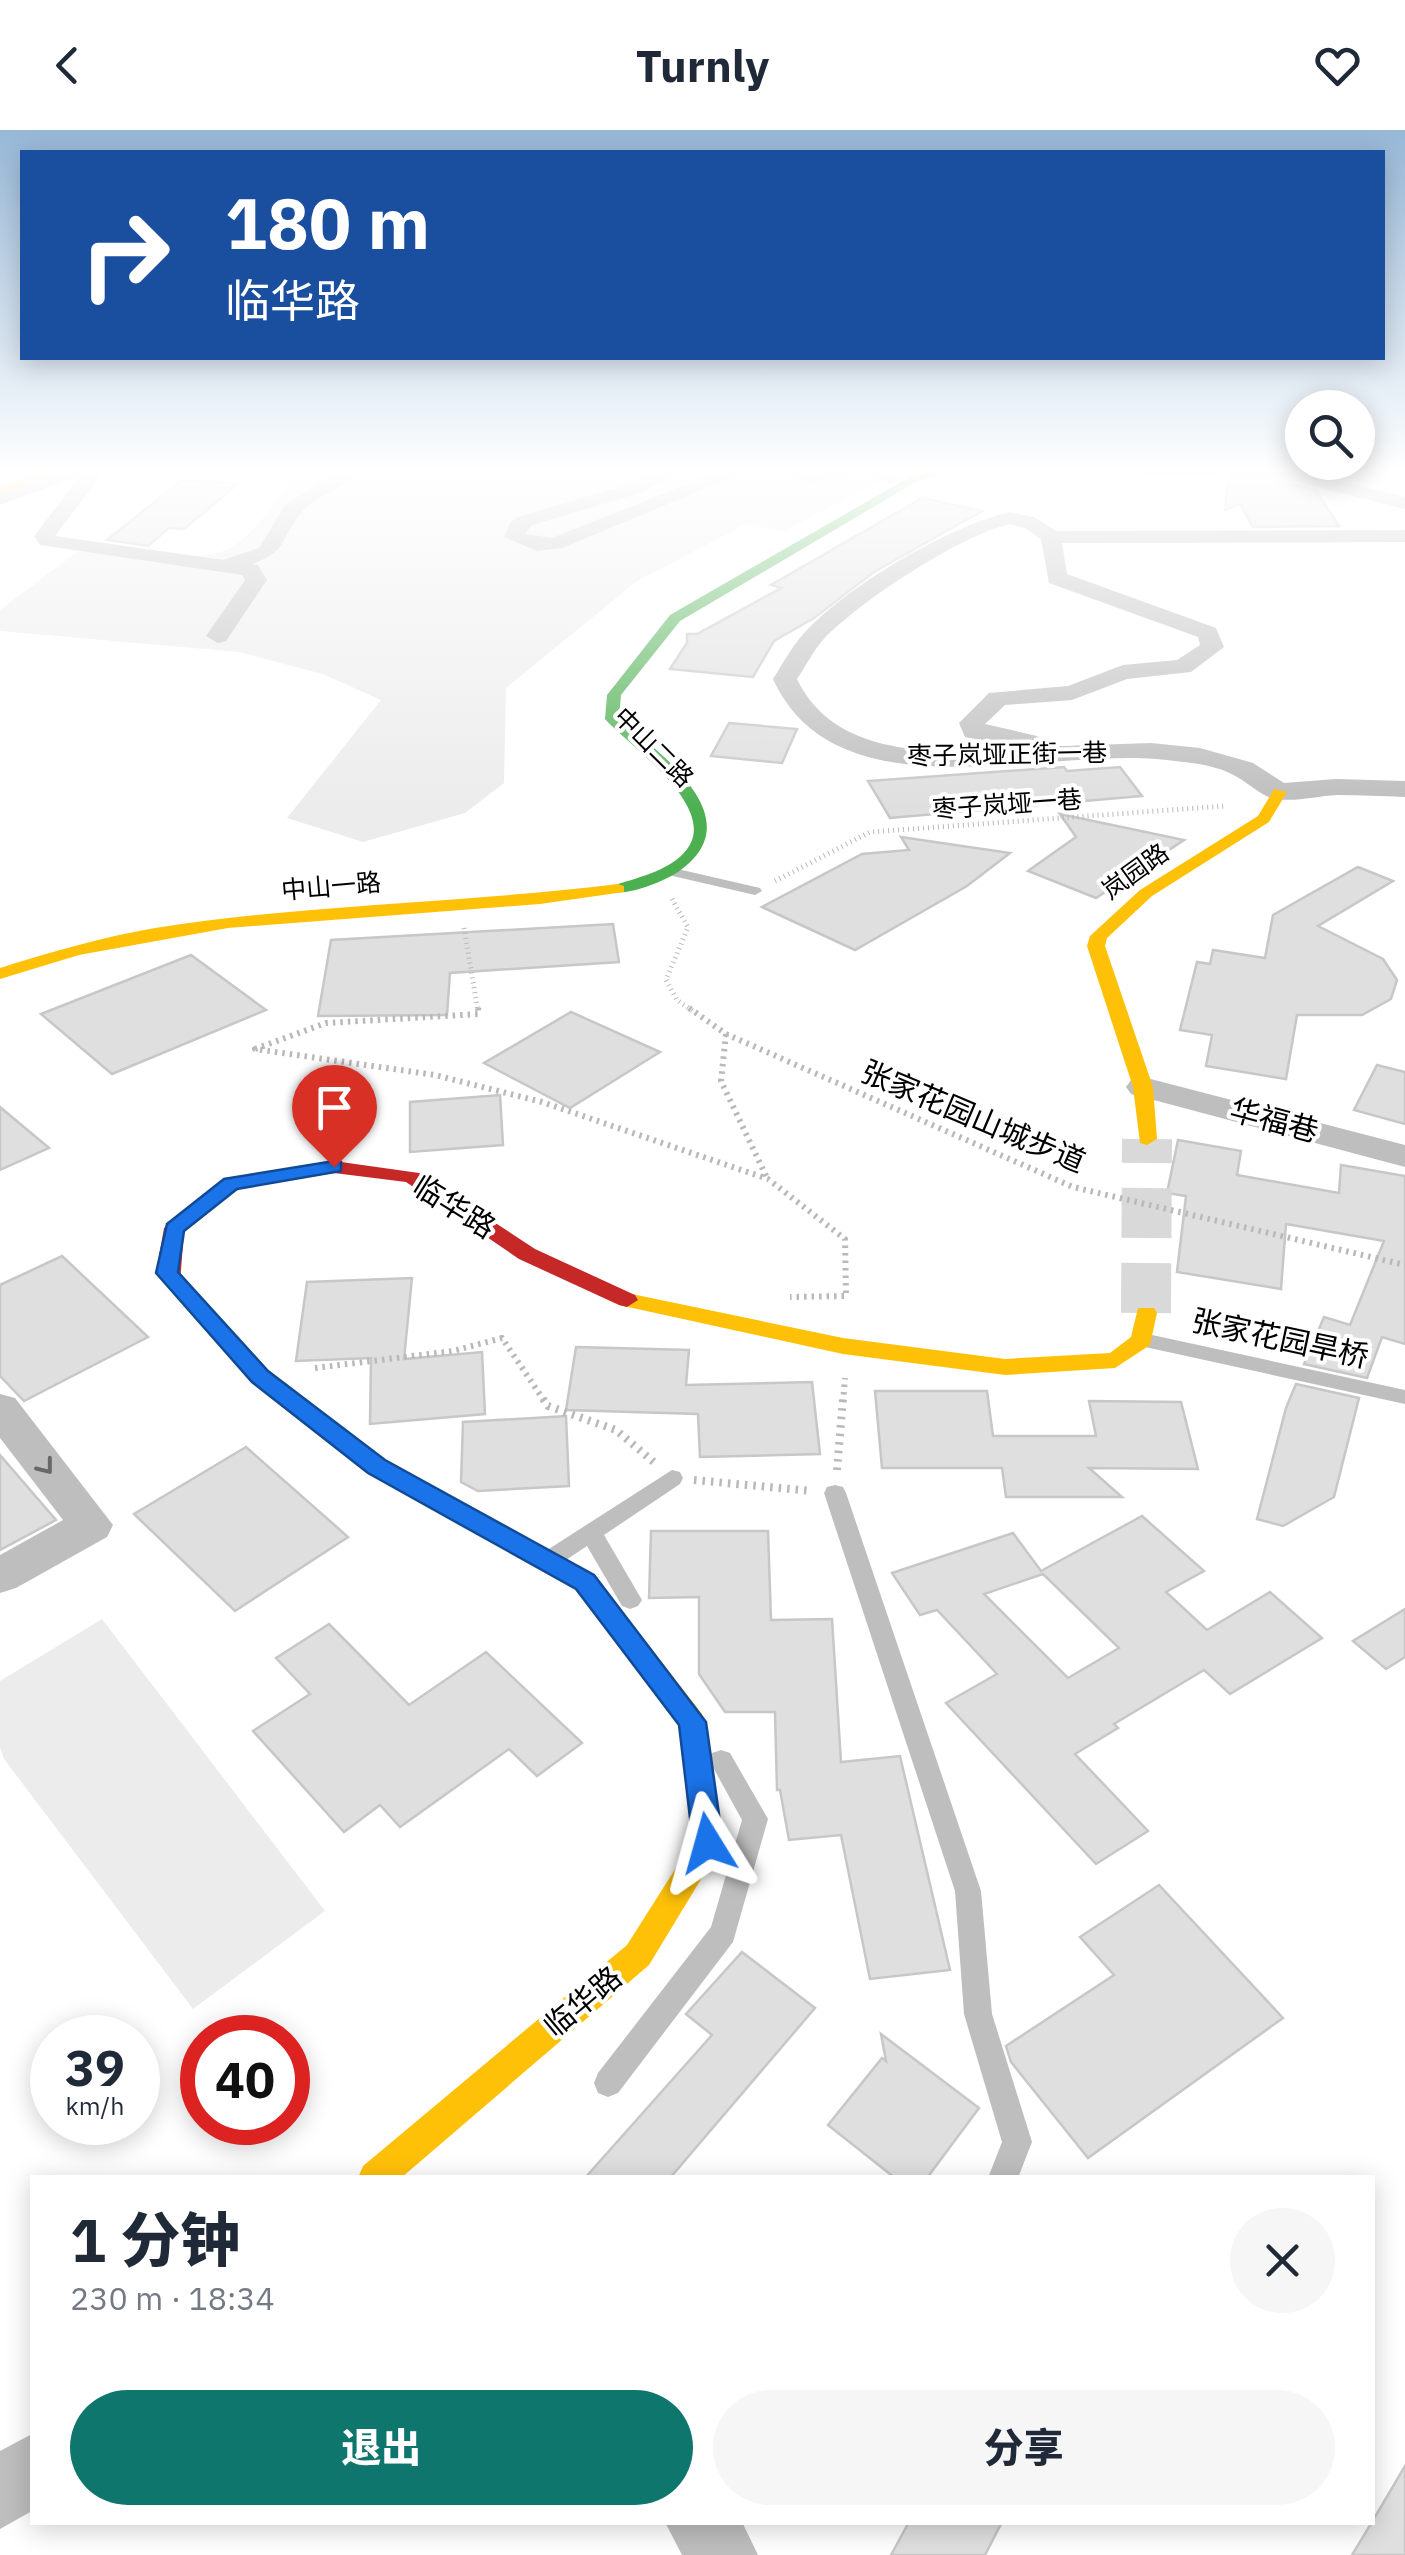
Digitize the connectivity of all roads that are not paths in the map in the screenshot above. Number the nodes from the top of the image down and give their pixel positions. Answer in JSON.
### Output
{"nodes":[{"id":1,"x":252,"y":585,"type":"edge"},
{"id":2,"x":698,"y":585,"type":"edge"},
{"id":3,"x":732,"y":585,"type":"edge"},
{"id":4,"x":885,"y":585,"type":"edge"},
{"id":5,"x":1077,"y":585,"type":"edge"},
{"id":6,"x":218,"y":636,"type":"dead end"},
{"id":7,"x":1065,"y":753,"type":"junction"},
{"id":8,"x":1405,"y":789,"type":"edge"},
{"id":9,"x":1278,"y":798,"type":"junction"},
{"id":10,"x":661,"y":867,"type":"junction"},
{"id":11,"x":755,"y":891,"type":"road end"},
{"id":12,"x":0,"y":956,"type":"edge"},
{"id":13,"x":0,"y":974,"type":"edge"},
{"id":14,"x":1144,"y":1087,"type":"junction"},
{"id":15,"x":1147,"y":1139,"type":"tunnel mouth"},
{"id":16,"x":1405,"y":1156,"type":"edge"},
{"id":17,"x":1146,"y":1313,"type":"tunnel mouth"},
{"id":18,"x":1142,"y":1340,"type":"junction"},
{"id":19,"x":1405,"y":1397,"type":"edge"},
{"id":20,"x":0,"y":1408,"type":"edge"},
{"id":21,"x":672,"y":1478,"type":"road end"},
{"id":22,"x":835,"y":1493,"type":"road end"},
{"id":23,"x":591,"y":1532,"type":"junction"},
{"id":24,"x":548,"y":1561,"type":"junction"},
{"id":25,"x":0,"y":1576,"type":"edge"},
{"id":26,"x":608,"y":2083,"type":"dead end"},
{"id":27,"x":402,"y":2169,"type":"edge"},
{"id":28,"x":1004,"y":2175,"type":"edge"},
{"id":29,"x":30,"y":2470,"type":"edge"},
{"id":30,"x":0,"y":2495,"type":"edge"},
{"id":31,"x":701,"y":2525,"type":"edge"},
{"id":32,"x":724,"y":2555,"type":"edge"}],
"edges":[{"from":1,"to":6,"type":"street"},
{"from":2,"to":10,"type":"main road","name":"中山二路"},
{"from":3,"to":10,"type":"main road","name":"中山二路"},
{"from":4,"to":7,"type":"street","name":"枣子岚垭正街一巷"},
{"from":5,"to":7,"type":"street"},
{"from":7,"to":9,"type":"street","name":"枣子岚垭正街一巷"},
{"from":8,"to":9,"type":"street"},
{"from":9,"to":14,"type":"main road","name":"岚园路"},
{"from":10,"to":11,"type":"lane"},
{"from":10,"to":12,"type":"main road","name":"中山一路"},
{"from":10,"to":13,"type":"main road","name":"中山一路"},
{"from":14,"to":15,"type":"main road"},
{"from":14,"to":16,"type":"street","name":"华福巷"},
{"from":17,"to":18,"type":"main road"},
{"from":18,"to":19,"type":"lane","name":"张家花园旱桥"},
{"from":18,"to":24,"type":"main road","name":"临华路"},
{"from":20,"to":25,"type":"street","one_way":true},
{"from":21,"to":23,"type":"lane"},
{"from":22,"to":28,"type":"lane"},
{"from":23,"to":24,"type":"lane"},
{"from":23,"to":26,"type":"lane"},
{"from":24,"to":27,"type":"main road","name":"临华路"},
{"from":29,"to":30,"type":"street"},
{"from":31,"to":32,"type":"street"}]}
